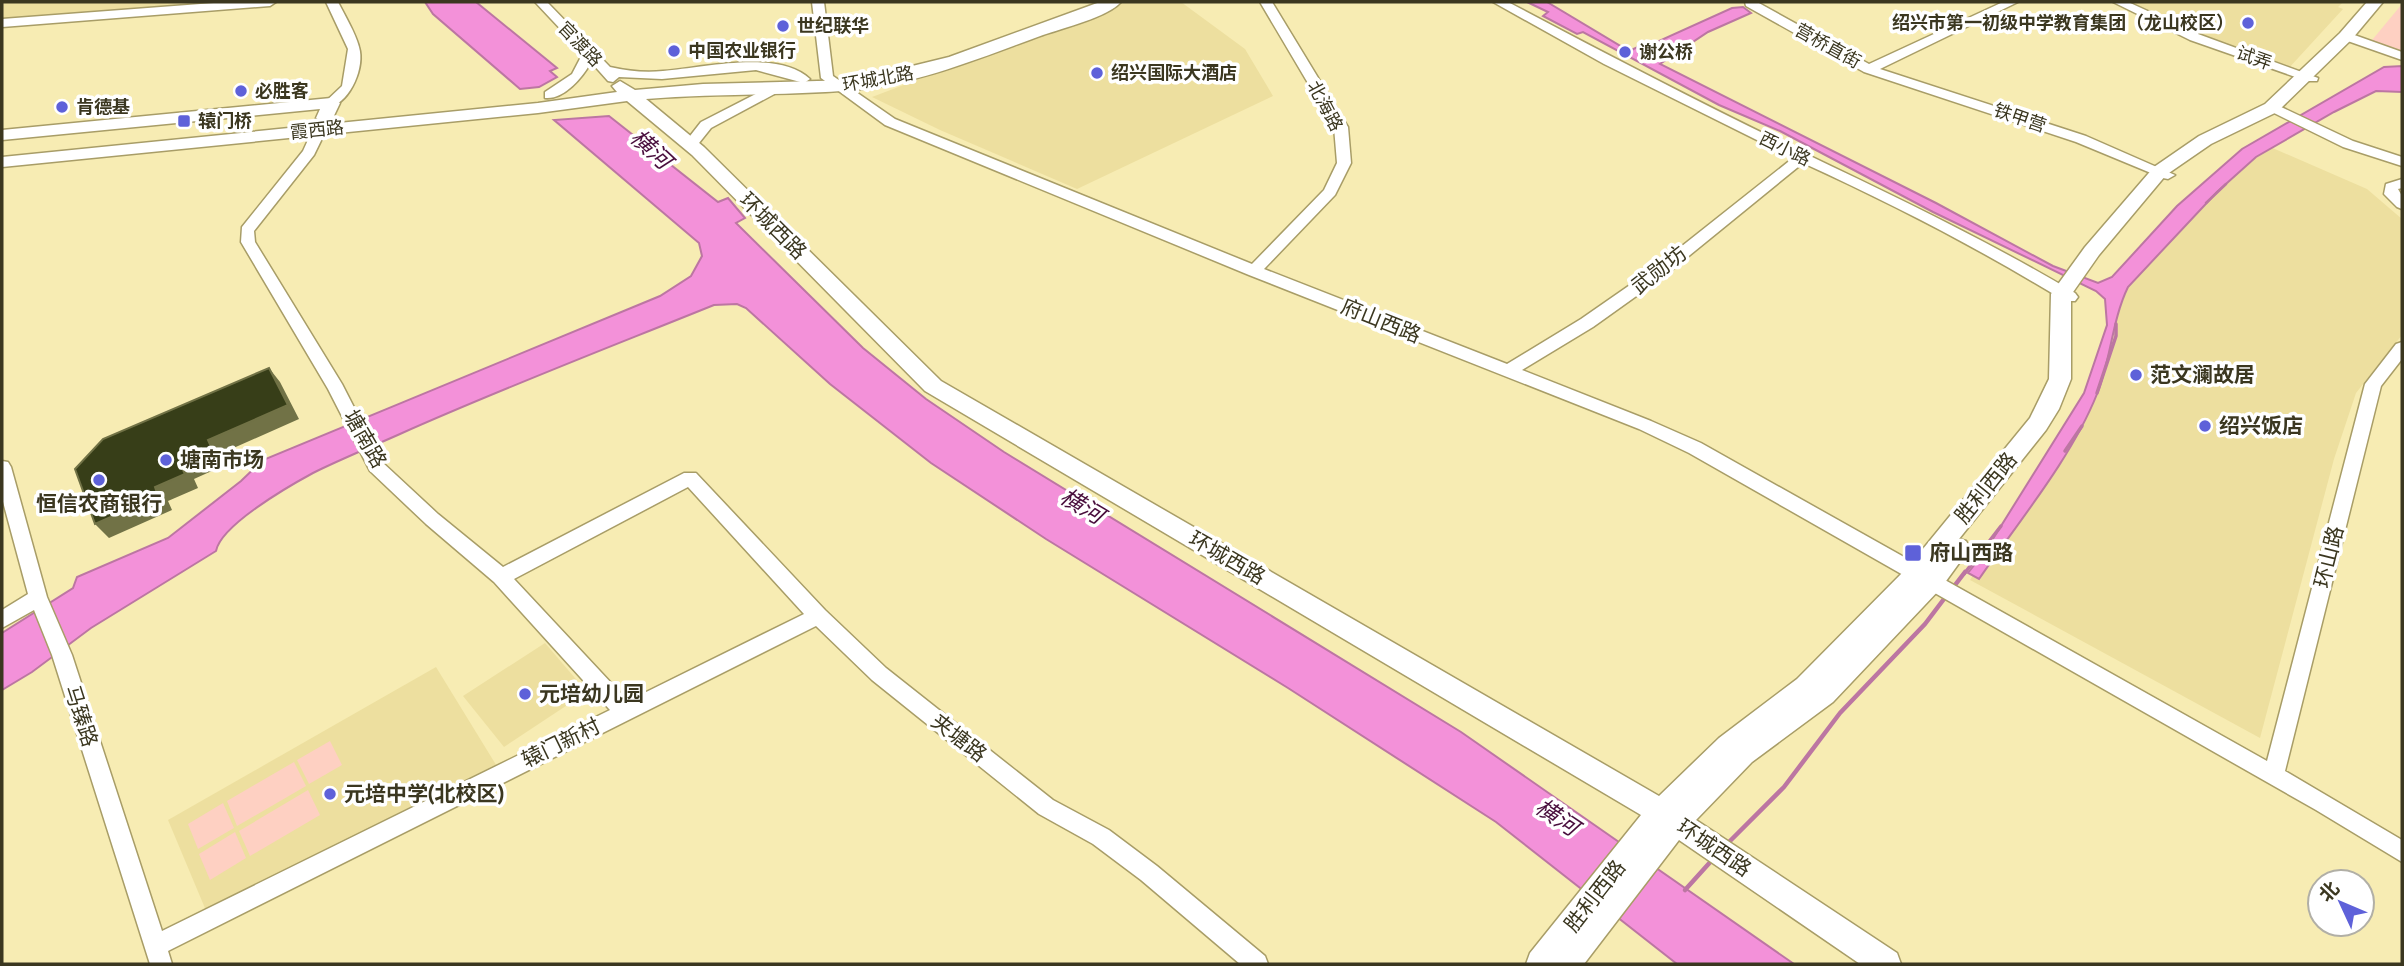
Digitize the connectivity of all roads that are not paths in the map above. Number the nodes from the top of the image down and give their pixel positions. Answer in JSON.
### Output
{"nodes":[{"id":1,"x":270,"y":2,"type":"edge"},
{"id":2,"x":332,"y":2,"type":"edge"},
{"id":3,"x":541,"y":2,"type":"edge"},
{"id":4,"x":818,"y":2,"type":"edge"},
{"id":5,"x":1103,"y":2,"type":"edge"},
{"id":6,"x":1113,"y":2,"type":"edge"},
{"id":7,"x":1266,"y":2,"type":"edge"},
{"id":8,"x":1499,"y":2,"type":"edge"},
{"id":9,"x":2012,"y":2,"type":"edge"},
{"id":10,"x":2119,"y":2,"type":"edge"},
{"id":11,"x":2375,"y":2,"type":"edge"},
{"id":12,"x":2388,"y":2,"type":"edge"},
{"id":13,"x":1752,"y":3,"type":"edge"},
{"id":14,"x":2,"y":23,"type":"edge"},
{"id":15,"x":2352,"y":38,"type":"junction"},
{"id":16,"x":589,"y":53,"type":"junction"},
{"id":17,"x":2402,"y":56,"type":"edge"},
{"id":18,"x":1868,"y":69,"type":"junction"},
{"id":19,"x":2308,"y":77,"type":"junction"},
{"id":20,"x":832,"y":82,"type":"junction"},
{"id":21,"x":619,"y":83,"type":"junction"},
{"id":22,"x":775,"y":88,"type":"junction"},
{"id":23,"x":538,"y":100,"type":"junction"},
{"id":24,"x":2286,"y":113,"type":"junction"},
{"id":25,"x":325,"y":117,"type":"junction"},
{"id":26,"x":2,"y":135,"type":"edge"},
{"id":27,"x":690,"y":145,"type":"junction"},
{"id":28,"x":2,"y":149,"type":"edge"},
{"id":29,"x":1802,"y":157,"type":"junction"},
{"id":30,"x":2,"y":162,"type":"edge"},
{"id":31,"x":2402,"y":162,"type":"edge"},
{"id":32,"x":2164,"y":173,"type":"junction"},
{"id":33,"x":2402,"y":183,"type":"edge"},
{"id":34,"x":2402,"y":204,"type":"edge"},
{"id":35,"x":1254,"y":271,"type":"junction"},
{"id":36,"x":2072,"y":286,"type":"junction"},
{"id":37,"x":2402,"y":348,"type":"edge"},
{"id":38,"x":1508,"y":371,"type":"junction"},
{"id":39,"x":2,"y":467,"type":"edge"},
{"id":40,"x":501,"y":577,"type":"junction"},
{"id":41,"x":1925,"y":577,"type":"junction"},
{"id":42,"x":40,"y":602,"type":"junction"},
{"id":43,"x":817,"y":616,"type":"junction"},
{"id":44,"x":2,"y":620,"type":"edge"},
{"id":45,"x":625,"y":712,"type":"junction"},
{"id":46,"x":2274,"y":775,"type":"junction"},
{"id":47,"x":1679,"y":823,"type":"junction"},
{"id":48,"x":2402,"y":852,"type":"edge"},
{"id":49,"x":158,"y":955,"type":"edge"},
{"id":50,"x":1257,"y":964,"type":"edge"},
{"id":51,"x":1541,"y":964,"type":"edge"},
{"id":52,"x":1566,"y":964,"type":"edge"},
{"id":53,"x":1886,"y":964,"type":"edge"}],
"edges":[{"from":1,"to":14,"type":"street"},
{"from":2,"to":25,"type":"street","name":"塘南路"},
{"from":3,"to":16,"type":"street","name":"官渡路"},
{"from":4,"to":20,"type":"street"},
{"from":5,"to":20,"type":"main road","name":"环城北路"},
{"from":6,"to":20,"type":"main road","name":"环城北路"},
{"from":7,"to":35,"type":"street","name":"北海路"},
{"from":8,"to":29,"type":"street","name":"西小路"},
{"from":9,"to":18,"type":"street"},
{"from":10,"to":19,"type":"street","name":"试弄"},
{"from":11,"to":15,"type":"main road"},
{"from":12,"to":15,"type":"main road"},
{"from":13,"to":18,"type":"street","name":"营桥直街"},
{"from":15,"to":17,"type":"street"},
{"from":15,"to":19,"type":"main road"},
{"from":16,"to":21,"type":"street","name":"官渡路"},
{"from":16,"to":23,"type":"street"},
{"from":18,"to":32,"type":"street","name":"铁甲营"},
{"from":19,"to":24,"type":"main road"},
{"from":19,"to":32,"type":"main road"},
{"from":20,"to":21,"type":"main road","name":"环城北路"},
{"from":20,"to":22,"type":"main road","name":"环城北路"},
{"from":20,"to":35,"type":"street","name":"府山西路"},
{"from":21,"to":22,"type":"main road","name":"环城北路"},
{"from":21,"to":23,"type":"main road","name":"霞西路"},
{"from":21,"to":27,"type":"main road","name":"环城西路"},
{"from":22,"to":27,"type":"street"},
{"from":23,"to":25,"type":"main road","name":"霞西路"},
{"from":24,"to":31,"type":"street"},
{"from":24,"to":32,"type":"main road"},
{"from":25,"to":26,"type":"main road"},
{"from":25,"to":28,"type":"main road","name":"霞西路"},
{"from":25,"to":30,"type":"main road","name":"霞西路"},
{"from":25,"to":40,"type":"street","name":"塘南路"},
{"from":27,"to":47,"type":"main road","name":"环城西路"},
{"from":29,"to":36,"type":"street","name":"西小路"},
{"from":29,"to":38,"type":"street","name":"武勋坊"},
{"from":32,"to":36,"type":"main road"},
{"from":33,"to":34,"type":"street"},
{"from":35,"to":38,"type":"street","name":"府山西路"},
{"from":36,"to":41,"type":"main road","name":"胜利西路"},
{"from":37,"to":46,"type":"street","name":"环山路"},
{"from":38,"to":41,"type":"street","name":"府山西路"},
{"from":39,"to":42,"type":"street","name":"马臻路"},
{"from":40,"to":43,"type":"street","name":"夹塘路"},
{"from":40,"to":45,"type":"street","name":"塘南路"},
{"from":41,"to":46,"type":"street","name":"府山西路"},
{"from":41,"to":47,"type":"main road","name":"胜利西路"},
{"from":42,"to":44,"type":"street"},
{"from":42,"to":49,"type":"street","name":"马臻路"},
{"from":43,"to":45,"type":"street","name":"辕门新村"},
{"from":43,"to":50,"type":"street","name":"夹塘路"},
{"from":45,"to":49,"type":"street","name":"辕门新村"},
{"from":46,"to":48,"type":"street","name":"府山西路"},
{"from":47,"to":51,"type":"main road","name":"胜利西路"},
{"from":47,"to":52,"type":"main road","name":"胜利西路"},
{"from":47,"to":53,"type":"main road","name":"环城西路"}]}
